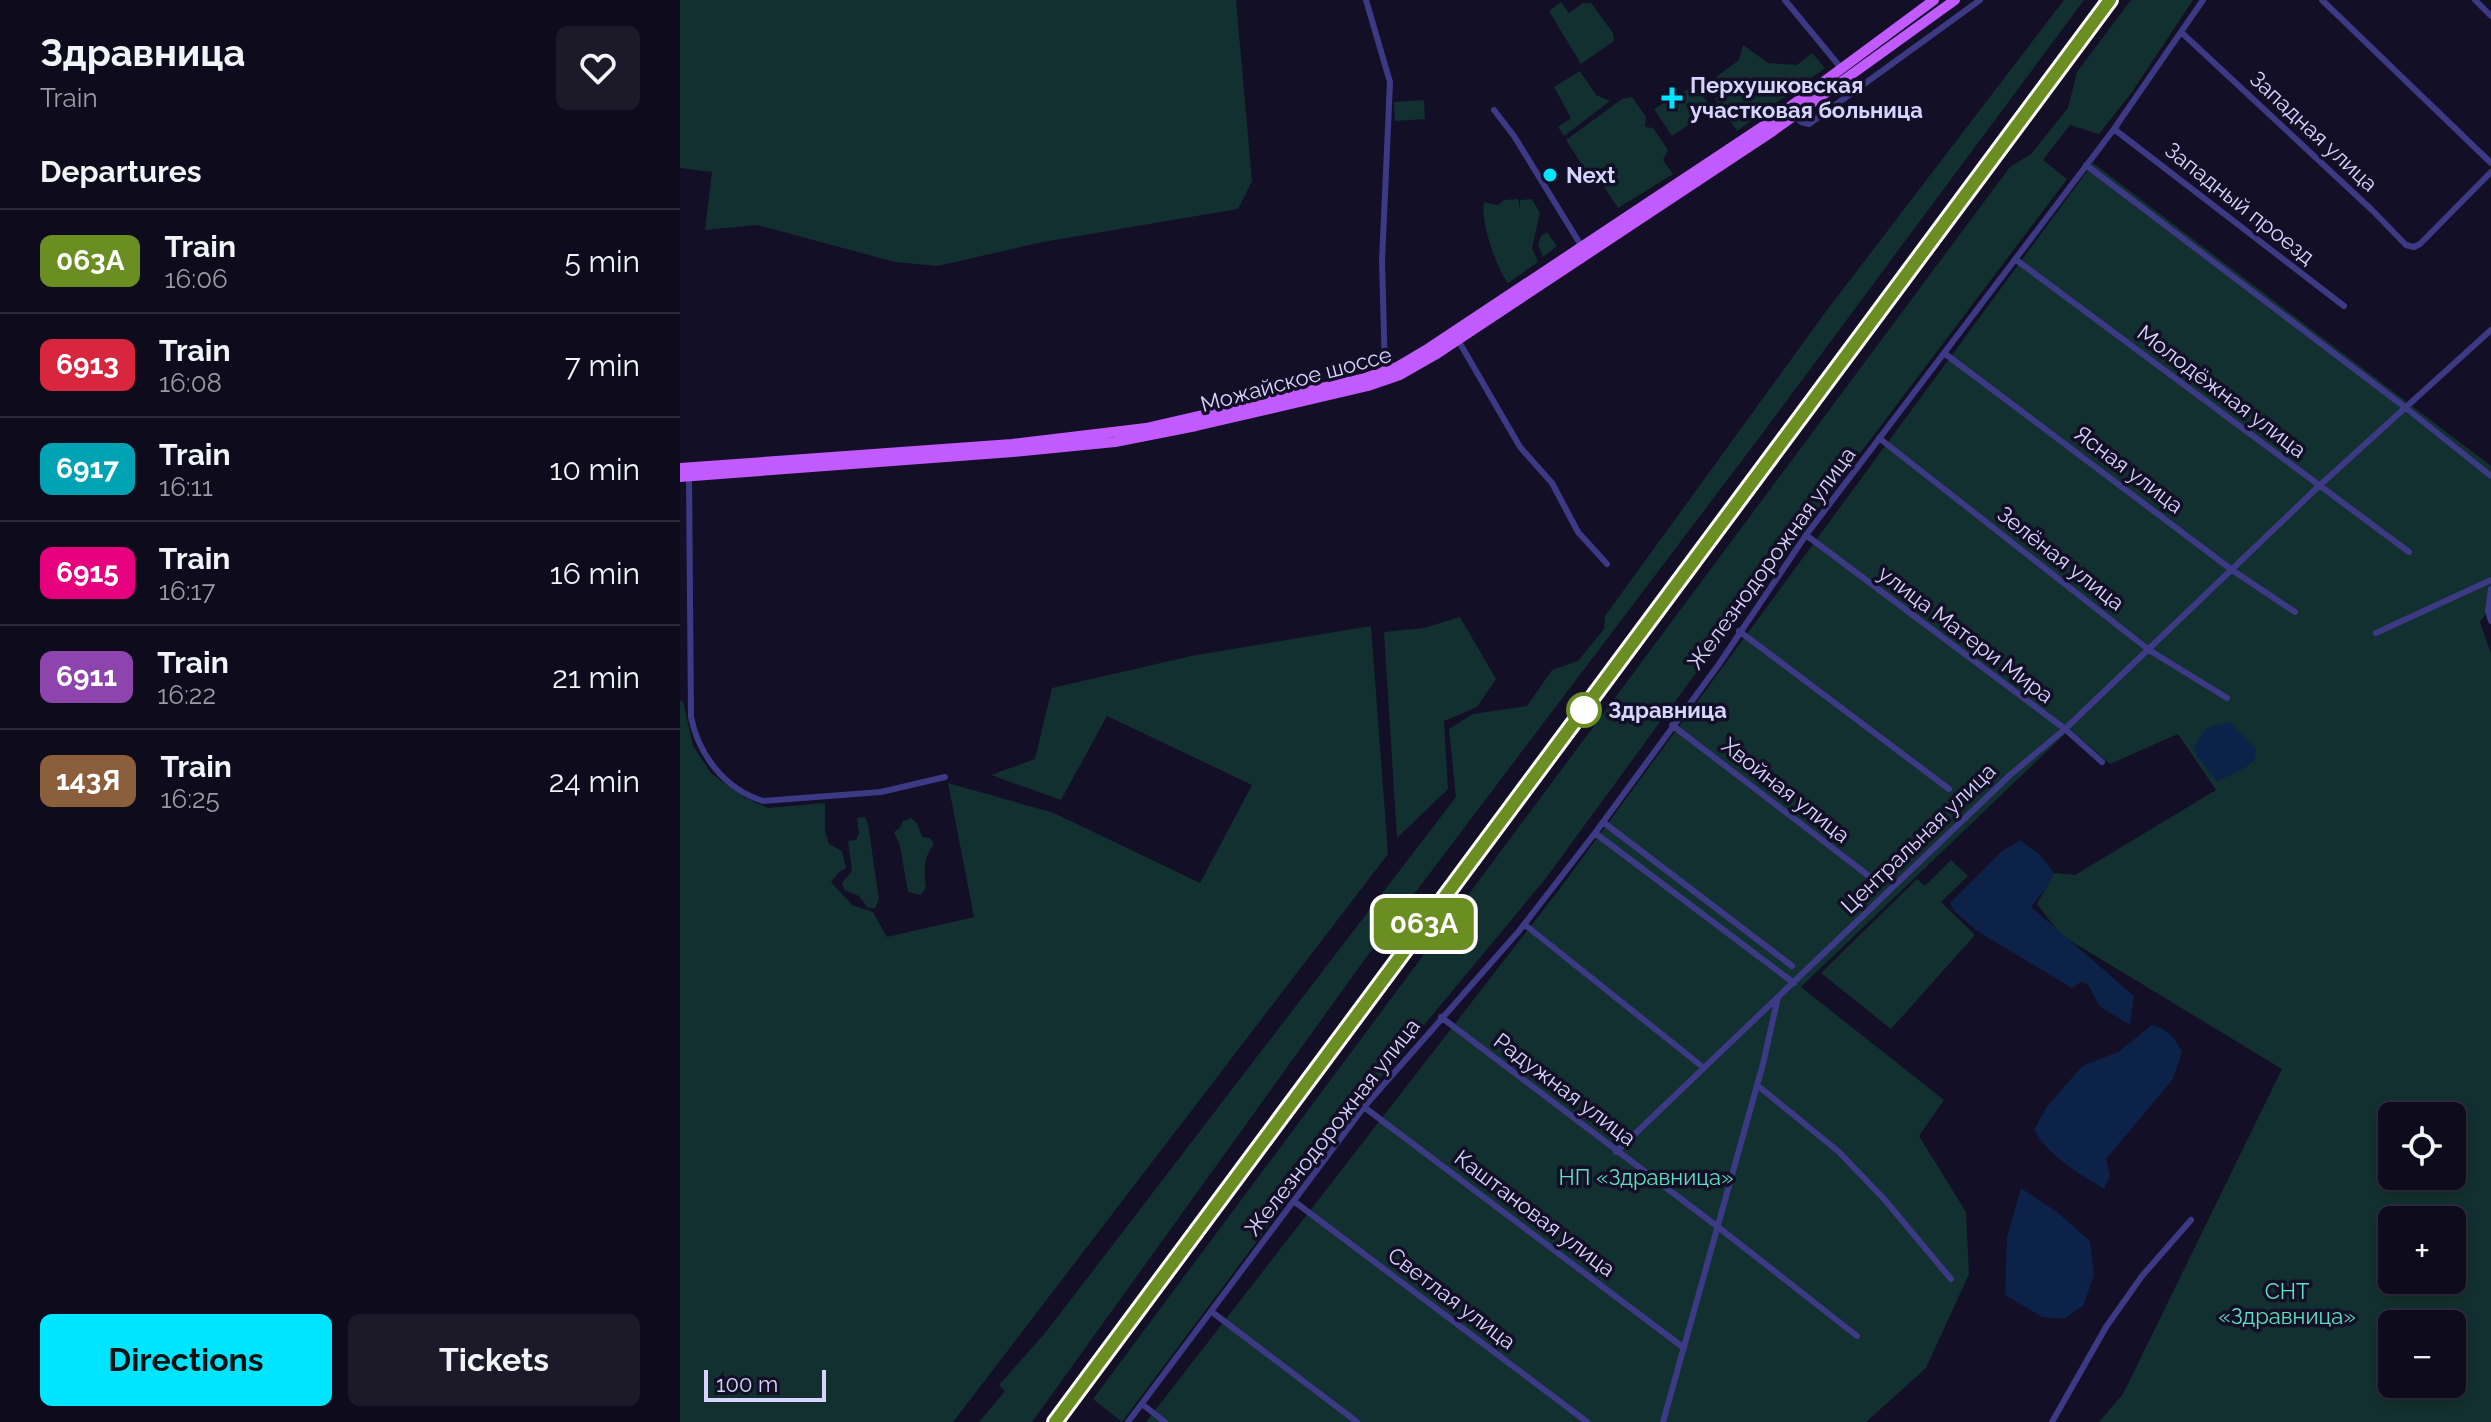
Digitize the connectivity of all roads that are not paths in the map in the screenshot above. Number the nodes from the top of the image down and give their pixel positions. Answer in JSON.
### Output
{"nodes":[{"id":1,"x":1366,"y":0,"type":"edge"},
{"id":2,"x":1785,"y":0,"type":"edge"},
{"id":3,"x":1934,"y":0,"type":"edge"},
{"id":4,"x":1955,"y":0,"type":"edge"},
{"id":5,"x":1980,"y":0,"type":"edge"},
{"id":6,"x":2203,"y":0,"type":"edge"},
{"id":7,"x":2322,"y":0,"type":"edge"},
{"id":8,"x":2475,"y":0,"type":"edge"},
{"id":9,"x":2491,"y":16,"type":"edge"},
{"id":10,"x":2181,"y":32,"type":"junction"},
{"id":11,"x":1842,"y":69,"type":"junction"},
{"id":12,"x":1494,"y":110,"type":"dead end"},
{"id":13,"x":1795,"y":115,"type":"junction"},
{"id":14,"x":2114,"y":129,"type":"junction"},
{"id":15,"x":2491,"y":163,"type":"edge"},
{"id":16,"x":2086,"y":165,"type":"junction"},
{"id":17,"x":2491,"y":172,"type":"edge"},
{"id":18,"x":1582,"y":247,"type":"junction"},
{"id":19,"x":2015,"y":259,"type":"junction"},
{"id":20,"x":2344,"y":306,"type":"dead end"},
{"id":21,"x":2491,"y":330,"type":"edge"},
{"id":22,"x":1458,"y":340,"type":"junction"},
{"id":23,"x":1944,"y":353,"type":"junction"},
{"id":24,"x":1385,"y":372,"type":"junction"},
{"id":25,"x":2406,"y":408,"type":"junction"},
{"id":26,"x":1879,"y":438,"type":"junction"},
{"id":27,"x":680,"y":468,"type":"edge"},
{"id":28,"x":684,"y":476,"type":"edge"},
{"id":29,"x":2491,"y":476,"type":"edge"},
{"id":30,"x":2319,"y":486,"type":"junction"},
{"id":31,"x":1806,"y":535,"type":"junction"},
{"id":32,"x":2409,"y":552,"type":"dead end"},
{"id":33,"x":1607,"y":564,"type":"dead end"},
{"id":34,"x":2232,"y":570,"type":"junction"},
{"id":35,"x":2491,"y":580,"type":"edge"},
{"id":36,"x":2491,"y":589,"type":"edge"},
{"id":37,"x":2295,"y":612,"type":"dead end"},
{"id":38,"x":2491,"y":621,"type":"edge"},
{"id":39,"x":1739,"y":631,"type":"junction"},
{"id":40,"x":2376,"y":633,"type":"dead end"},
{"id":41,"x":2149,"y":650,"type":"junction"},
{"id":42,"x":680,"y":694,"type":"edge"},
{"id":43,"x":690,"y":694,"type":"junction"},
{"id":44,"x":2227,"y":698,"type":"dead end"},
{"id":45,"x":1672,"y":725,"type":"junction"},
{"id":46,"x":2065,"y":729,"type":"junction"},
{"id":47,"x":2102,"y":762,"type":"dead end"},
{"id":48,"x":945,"y":777,"type":"dead end"},
{"id":49,"x":1949,"y":789,"type":"dead end"},
{"id":50,"x":1603,"y":822,"type":"junction"},
{"id":51,"x":1595,"y":833,"type":"junction"},
{"id":52,"x":1878,"y":883,"type":"dead end"},
{"id":53,"x":1524,"y":924,"type":"junction"},
{"id":54,"x":1792,"y":966,"type":"dead end"},
{"id":55,"x":1794,"y":983,"type":"junction"},
{"id":56,"x":1778,"y":997,"type":"junction"},
{"id":57,"x":1441,"y":1017,"type":"junction"},
{"id":58,"x":1704,"y":1068,"type":"junction"},
{"id":59,"x":1757,"y":1085,"type":"junction"},
{"id":60,"x":1364,"y":1107,"type":"junction"},
{"id":61,"x":1616,"y":1152,"type":"junction"},
{"id":62,"x":1295,"y":1202,"type":"junction"},
{"id":63,"x":2191,"y":1220,"type":"dead end"},
{"id":64,"x":1718,"y":1227,"type":"junction"},
{"id":65,"x":1951,"y":1279,"type":"dead end"},
{"id":66,"x":1212,"y":1312,"type":"junction"},
{"id":67,"x":1857,"y":1336,"type":"dead end"},
{"id":68,"x":1684,"y":1348,"type":"junction"},
{"id":69,"x":1142,"y":1404,"type":"junction"},
{"id":70,"x":1128,"y":1422,"type":"edge"},
{"id":71,"x":1165,"y":1422,"type":"edge"},
{"id":72,"x":1357,"y":1422,"type":"edge"},
{"id":73,"x":1587,"y":1422,"type":"edge"},
{"id":74,"x":1663,"y":1422,"type":"edge"},
{"id":75,"x":2052,"y":1422,"type":"edge"}],
"edges":[{"from":1,"to":24,"type":"street"},
{"from":2,"to":11,"type":"street"},
{"from":3,"to":11,"type":"main road","name":"Можайское шоссе"},
{"from":4,"to":13,"type":"main road","name":"Можайское шоссе"},
{"from":5,"to":13,"type":"street"},
{"from":6,"to":10,"type":"street","name":"Железнодорожная улица"},
{"from":7,"to":15,"type":"street"},
{"from":8,"to":9,"type":"street"},
{"from":10,"to":14,"type":"street","name":"Железнодорожная улица"},
{"from":10,"to":17,"type":"street","name":"Западная улица"},
{"from":11,"to":18,"type":"main road","name":"Можайское шоссе"},
{"from":12,"to":18,"type":"street"},
{"from":13,"to":22,"type":"main road","name":"Можайское шоссе"},
{"from":14,"to":16,"type":"street","name":"Железнодорожная улица"},
{"from":14,"to":20,"type":"street","name":"Западный проезд"},
{"from":16,"to":19,"type":"street","name":"Железнодорожная улица"},
{"from":16,"to":25,"type":"street"},
{"from":18,"to":24,"type":"main road","name":"Можайское шоссе"},
{"from":19,"to":23,"type":"street","name":"Железнодорожная улица"},
{"from":19,"to":30,"type":"street","name":"Молодёжная улица"},
{"from":21,"to":25,"type":"street","name":"Центральная улица"},
{"from":22,"to":28,"type":"main road","name":"Можайское шоссе"},
{"from":22,"to":33,"type":"street"},
{"from":23,"to":26,"type":"street","name":"Железнодорожная улица"},
{"from":23,"to":34,"type":"street","name":"Ясная улица"},
{"from":24,"to":27,"type":"main road","name":"Можайское шоссе"},
{"from":25,"to":29,"type":"street"},
{"from":25,"to":30,"type":"street","name":"Центральная улица"},
{"from":26,"to":31,"type":"street","name":"Железнодорожная улица"},
{"from":26,"to":41,"type":"street","name":"Зелёная улица"},
{"from":28,"to":43,"type":"street"},
{"from":30,"to":32,"type":"street","name":"Молодёжная улица"},
{"from":30,"to":34,"type":"street","name":"Центральная улица"},
{"from":31,"to":39,"type":"street","name":"Железнодорожная улица"},
{"from":31,"to":46,"type":"street","name":"улица Матери Мира"},
{"from":34,"to":37,"type":"street","name":"Ясная улица"},
{"from":34,"to":41,"type":"street","name":"Центральная улица"},
{"from":35,"to":40,"type":"street"},
{"from":36,"to":38,"type":"street"},
{"from":39,"to":45,"type":"street","name":"Железнодорожная улица"},
{"from":39,"to":49,"type":"street"},
{"from":41,"to":44,"type":"street","name":"Зелёная улица"},
{"from":41,"to":46,"type":"street","name":"Центральная улица"},
{"from":42,"to":43,"type":"street"},
{"from":43,"to":48,"type":"street"},
{"from":45,"to":50,"type":"street","name":"Железнодорожная улица"},
{"from":45,"to":52,"type":"street","name":"Хвойная улица"},
{"from":46,"to":47,"type":"street","name":"улица Матери Мира"},
{"from":46,"to":55,"type":"street","name":"Центральная улица"},
{"from":50,"to":51,"type":"street","name":"Железнодорожная улица"},
{"from":50,"to":54,"type":"street"},
{"from":51,"to":53,"type":"street","name":"Железнодорожная улица"},
{"from":51,"to":55,"type":"street"},
{"from":53,"to":57,"type":"street","name":"Железнодорожная улица"},
{"from":53,"to":58,"type":"street"},
{"from":55,"to":56,"type":"street","name":"Центральная улица"},
{"from":56,"to":58,"type":"street","name":"Центральная улица"},
{"from":56,"to":59,"type":"street"},
{"from":57,"to":60,"type":"street","name":"Железнодорожная улица"},
{"from":57,"to":61,"type":"street","name":"Радужная улица"},
{"from":58,"to":61,"type":"street","name":"Центральная улица"},
{"from":59,"to":64,"type":"street"},
{"from":59,"to":65,"type":"street"},
{"from":60,"to":62,"type":"street","name":"Железнодорожная улица"},
{"from":60,"to":68,"type":"street","name":"Каштановая улица"},
{"from":61,"to":64,"type":"street","name":"Радужная улица"},
{"from":62,"to":66,"type":"street","name":"Железнодорожная улица"},
{"from":62,"to":73,"type":"street","name":"Светлая улица"},
{"from":63,"to":75,"type":"street"},
{"from":64,"to":67,"type":"street","name":"Радужная улица"},
{"from":64,"to":68,"type":"street"},
{"from":66,"to":69,"type":"street","name":"Железнодорожная улица"},
{"from":66,"to":72,"type":"street"},
{"from":68,"to":74,"type":"street"},
{"from":69,"to":70,"type":"street","name":"Железнодорожная улица"},
{"from":69,"to":71,"type":"street"}]}
